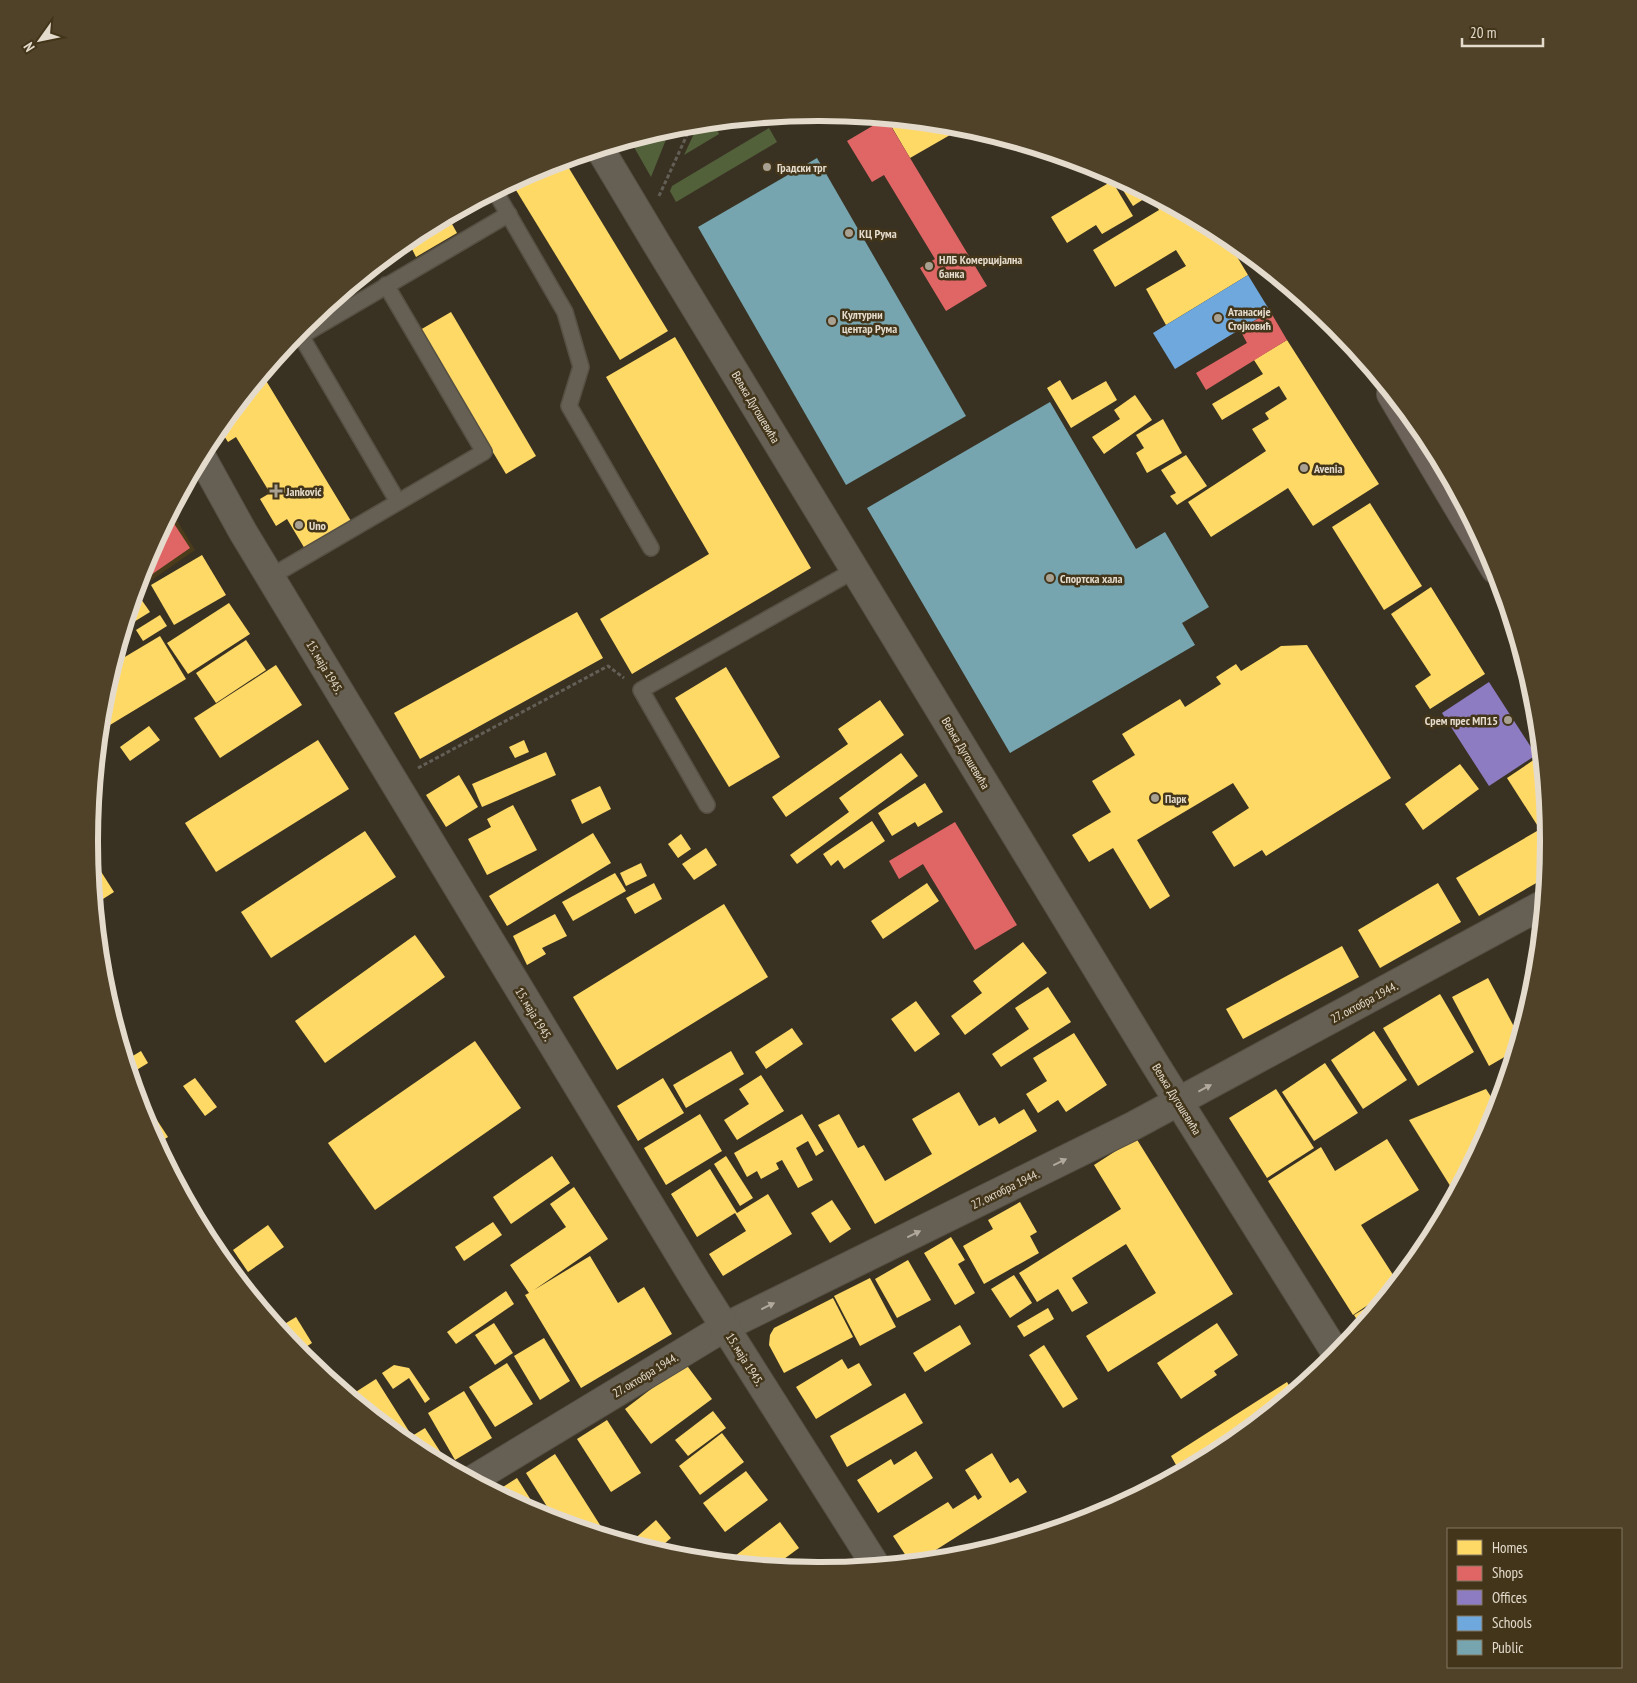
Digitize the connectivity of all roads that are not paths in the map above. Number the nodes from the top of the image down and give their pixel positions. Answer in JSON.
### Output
{"nodes":[{"id":1,"x":603,"y":154,"type":"edge"},
{"id":2,"x":498,"y":196,"type":"edge"},
{"id":3,"x":509,"y":214,"type":"junction"},
{"id":4,"x":386,"y":286,"type":"junction"},
{"id":5,"x":311,"y":330,"type":"edge"},
{"id":6,"x":303,"y":339,"type":"edge"},
{"id":7,"x":205,"y":463,"type":"edge"},
{"id":8,"x":1437,"y":471,"type":"edge"},
{"id":9,"x":1445,"y":485,"type":"edge"},
{"id":10,"x":398,"y":502,"type":"junction"},
{"id":11,"x":651,"y":548,"type":"dead end"},
{"id":12,"x":855,"y":570,"type":"junction"},
{"id":13,"x":270,"y":577,"type":"junction"},
{"id":14,"x":707,"y":805,"type":"dead end"},
{"id":15,"x":1536,"y":908,"type":"edge"},
{"id":16,"x":1179,"y":1102,"type":"junction"},
{"id":17,"x":725,"y":1327,"type":"junction"},
{"id":18,"x":1332,"y":1347,"type":"edge"},
{"id":19,"x":478,"y":1476,"type":"edge"},
{"id":20,"x":872,"y":1560,"type":"edge"}],
"edges":[{"from":1,"to":12,"type":"street","name":"Вељка Дугошевића"},
{"from":2,"to":3,"type":"lane"},
{"from":3,"to":4,"type":"lane"},
{"from":3,"to":11,"type":"lane"},
{"from":4,"to":5,"type":"lane"},
{"from":4,"to":10,"type":"lane"},
{"from":6,"to":10,"type":"lane"},
{"from":7,"to":13,"type":"street","name":"15. маја 1945."},
{"from":8,"to":9,"type":"main road"},
{"from":10,"to":13,"type":"lane"},
{"from":12,"to":14,"type":"lane"},
{"from":12,"to":16,"type":"street","name":"Вељка Дугошевића"},
{"from":13,"to":17,"type":"street","name":"15. маја 1945."},
{"from":16,"to":15,"type":"street","name":"27. октобра 1944.","one_way":true},
{"from":17,"to":16,"type":"street","name":"27. октобра 1944.","one_way":true},
{"from":16,"to":18,"type":"street","name":"Вељка Дугошевића"},
{"from":17,"to":19,"type":"street","name":"27. октобра 1944."},
{"from":17,"to":20,"type":"street","name":"15. маја 1945."}]}
